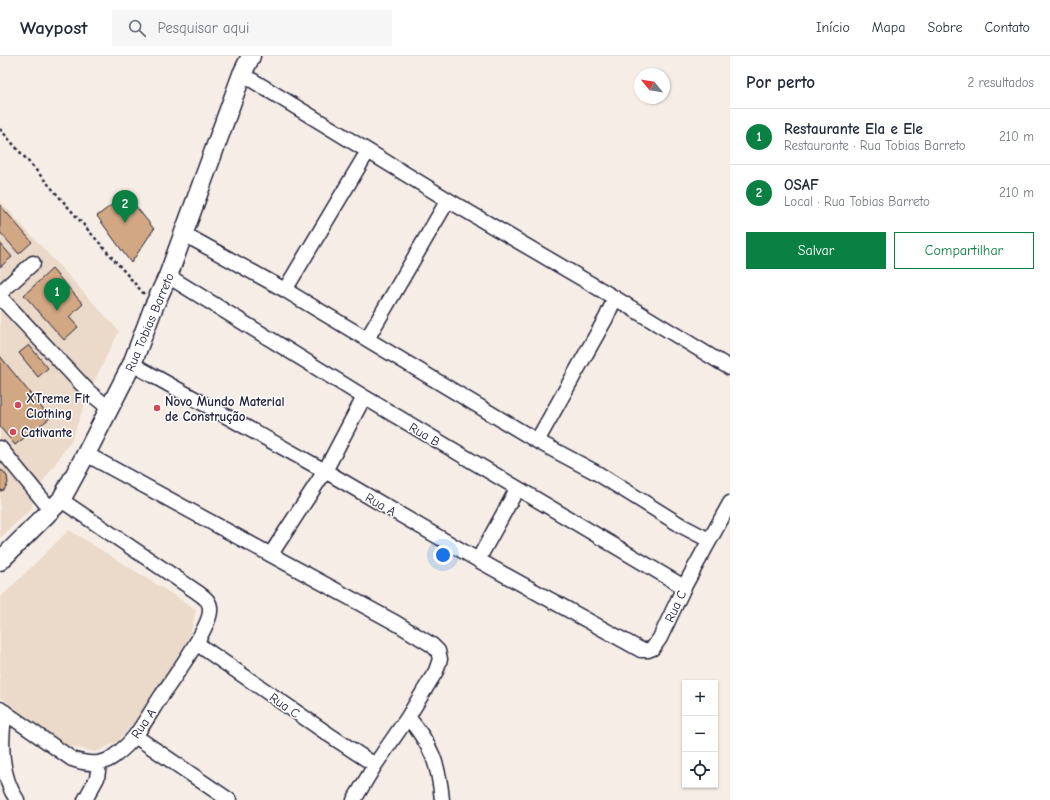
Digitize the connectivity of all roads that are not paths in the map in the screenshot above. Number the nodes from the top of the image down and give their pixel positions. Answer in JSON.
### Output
{"nodes":[{"id":1,"x":251,"y":56,"type":"edge"},
{"id":2,"x":242,"y":74,"type":"junction"},
{"id":3,"x":368,"y":151,"type":"junction"},
{"id":4,"x":448,"y":200,"type":"junction"},
{"id":5,"x":184,"y":234,"type":"junction"},
{"id":6,"x":33,"y":263,"type":"dead end"},
{"id":7,"x":168,"y":276,"type":"junction"},
{"id":8,"x":285,"y":290,"type":"junction"},
{"id":9,"x":0,"y":293,"type":"edge"},
{"id":10,"x":0,"y":297,"type":"edge"},
{"id":11,"x":615,"y":298,"type":"junction"},
{"id":12,"x":368,"y":339,"type":"junction"},
{"id":13,"x":132,"y":364,"type":"junction"},
{"id":14,"x":730,"y":368,"type":"edge"},
{"id":15,"x":364,"y":397,"type":"junction"},
{"id":16,"x":110,"y":409,"type":"junction"},
{"id":17,"x":537,"y":440,"type":"junction"},
{"id":18,"x":0,"y":448,"type":"edge"},
{"id":19,"x":86,"y":454,"type":"junction"},
{"id":20,"x":325,"y":471,"type":"junction"},
{"id":21,"x":517,"y":489,"type":"junction"},
{"id":22,"x":730,"y":503,"type":"edge"},
{"id":23,"x":56,"y":505,"type":"junction"},
{"id":24,"x":709,"y":540,"type":"junction"},
{"id":25,"x":270,"y":554,"type":"junction"},
{"id":26,"x":478,"y":560,"type":"junction"},
{"id":27,"x":0,"y":561,"type":"edge"},
{"id":28,"x":684,"y":587,"type":"junction"},
{"id":29,"x":196,"y":643,"type":"junction"},
{"id":30,"x":630,"y":643,"type":"joint"},
{"id":31,"x":3,"y":710,"type":"edge"},
{"id":32,"x":408,"y":717,"type":"junction"},
{"id":33,"x":1,"y":732,"type":"edge"},
{"id":34,"x":135,"y":736,"type":"junction"},
{"id":35,"x":99,"y":764,"type":"junction"},
{"id":36,"x":376,"y":765,"type":"junction"},
{"id":37,"x":4,"y":786,"type":"edge"},
{"id":38,"x":17,"y":800,"type":"edge"},
{"id":39,"x":85,"y":800,"type":"edge"},
{"id":40,"x":229,"y":800,"type":"edge"},
{"id":41,"x":354,"y":800,"type":"edge"},
{"id":42,"x":442,"y":800,"type":"edge"}],
"edges":[{"from":1,"to":2,"type":"main road","name":"Rua Tobias Barreto"},
{"from":2,"to":3,"type":"street"},
{"from":2,"to":5,"type":"main road","name":"Rua Tobias Barreto"},
{"from":3,"to":4,"type":"street"},
{"from":3,"to":8,"type":"street"},
{"from":4,"to":11,"type":"street"},
{"from":4,"to":12,"type":"street"},
{"from":5,"to":7,"type":"main road","name":"Rua Tobias Barreto"},
{"from":5,"to":8,"type":"street"},
{"from":6,"to":9,"type":"street"},
{"from":7,"to":13,"type":"main road","name":"Rua Tobias Barreto"},
{"from":7,"to":15,"type":"street","name":"Rua B"},
{"from":8,"to":12,"type":"street"},
{"from":10,"to":16,"type":"street"},
{"from":11,"to":14,"type":"street"},
{"from":11,"to":17,"type":"street"},
{"from":12,"to":17,"type":"street"},
{"from":13,"to":16,"type":"main road","name":"Rua Tobias Barreto"},
{"from":13,"to":20,"type":"street","name":"Rua A"},
{"from":15,"to":20,"type":"street"},
{"from":15,"to":21,"type":"street","name":"Rua B"},
{"from":16,"to":19,"type":"main road","name":"Rua Tobias Barreto"},
{"from":17,"to":24,"type":"street"},
{"from":18,"to":23,"type":"street","name":"Rua A"},
{"from":19,"to":23,"type":"main road","name":"Rua Tobias Barreto"},
{"from":19,"to":25,"type":"street"},
{"from":20,"to":25,"type":"street"},
{"from":20,"to":26,"type":"street","name":"Rua A"},
{"from":21,"to":26,"type":"street"},
{"from":21,"to":28,"type":"street","name":"Rua B"},
{"from":22,"to":24,"type":"street","name":"Rua C"},
{"from":23,"to":27,"type":"main road","name":"Rua Tobias Barreto"},
{"from":23,"to":29,"type":"street","name":"Rua A"},
{"from":24,"to":28,"type":"street","name":"Rua C"},
{"from":25,"to":32,"type":"street"},
{"from":26,"to":30,"type":"street","name":"Rua A"},
{"from":28,"to":30,"type":"street","name":"Rua C"},
{"from":29,"to":34,"type":"street","name":"Rua A"},
{"from":29,"to":36,"type":"street","name":"Rua C"},
{"from":31,"to":33,"type":"street"},
{"from":31,"to":35,"type":"street"},
{"from":32,"to":36,"type":"street"},
{"from":32,"to":42,"type":"street"},
{"from":33,"to":37,"type":"street"},
{"from":34,"to":35,"type":"street","name":"Rua A"},
{"from":34,"to":40,"type":"street"},
{"from":35,"to":39,"type":"street"},
{"from":36,"to":41,"type":"street"},
{"from":37,"to":38,"type":"street"}]}
